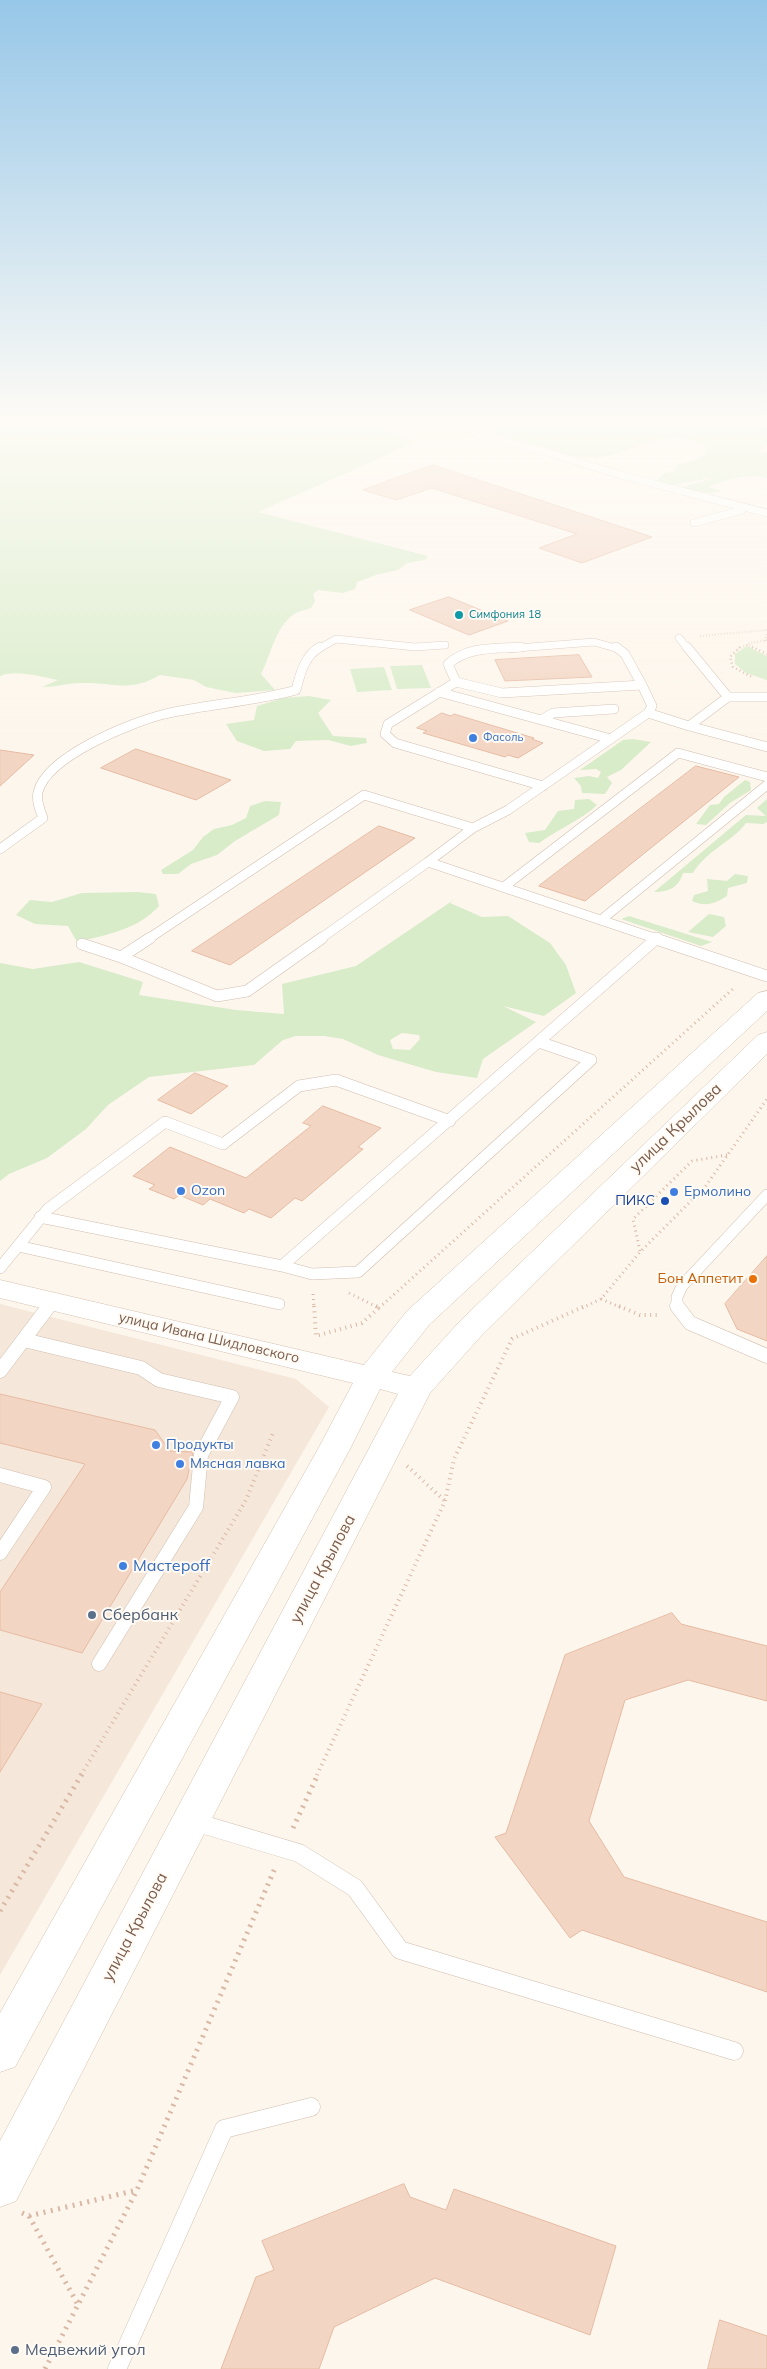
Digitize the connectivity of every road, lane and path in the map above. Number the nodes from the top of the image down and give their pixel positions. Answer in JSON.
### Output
{"nodes":[{"id":1,"x":767,"y":630,"type":"edge"},
{"id":2,"x":767,"y":634,"type":"edge"},
{"id":3,"x":679,"y":638,"type":"joint"},
{"id":4,"x":766,"y":640,"type":"edge"},
{"id":5,"x":746,"y":644,"type":"junction"},
{"id":6,"x":446,"y":646,"type":"dead end"},
{"id":7,"x":767,"y":654,"type":"edge"},
{"id":8,"x":758,"y":679,"type":"dead end"},
{"id":9,"x":456,"y":682,"type":"junction"},
{"id":10,"x":643,"y":685,"type":"junction"},
{"id":11,"x":439,"y":692,"type":"junction"},
{"id":12,"x":767,"y":697,"type":"edge"},
{"id":13,"x":728,"y":698,"type":"junction"},
{"id":14,"x":614,"y":709,"type":"dead end"},
{"id":15,"x":648,"y":713,"type":"junction"},
{"id":16,"x":541,"y":720,"type":"junction"},
{"id":17,"x":689,"y":726,"type":"junction"},
{"id":18,"x":610,"y":739,"type":"junction"},
{"id":19,"x":767,"y":747,"type":"edge"},
{"id":20,"x":767,"y":777,"type":"edge"},
{"id":21,"x":767,"y":785,"type":"edge"},
{"id":22,"x":543,"y":786,"type":"junction"},
{"id":23,"x":473,"y":828,"type":"junction"},
{"id":24,"x":0,"y":849,"type":"edge"},
{"id":25,"x":428,"y":862,"type":"junction"},
{"id":26,"x":505,"y":886,"type":"junction"},
{"id":27,"x":602,"y":920,"type":"junction"},
{"id":28,"x":657,"y":938,"type":"junction"},
{"id":29,"x":82,"y":944,"type":"dead end"},
{"id":30,"x":121,"y":957,"type":"junction"},
{"id":31,"x":752,"y":971,"type":"junction"},
{"id":32,"x":767,"y":976,"type":"edge"},
{"id":33,"x":767,"y":998,"type":"edge"},
{"id":34,"x":767,"y":1040,"type":"edge"},
{"id":35,"x":540,"y":1042,"type":"junction"},
{"id":36,"x":767,"y":1099,"type":"edge"},
{"id":37,"x":450,"y":1121,"type":"junction"},
{"id":38,"x":727,"y":1155,"type":"junction"},
{"id":39,"x":767,"y":1195,"type":"edge"},
{"id":40,"x":40,"y":1217,"type":"junction"},
{"id":41,"x":18,"y":1246,"type":"junction"},
{"id":42,"x":640,"y":1252,"type":"junction"},
{"id":43,"x":282,"y":1266,"type":"junction"},
{"id":44,"x":0,"y":1268,"type":"edge"},
{"id":45,"x":0,"y":1289,"type":"edge"},
{"id":46,"x":602,"y":1300,"type":"junction"},
{"id":47,"x":52,"y":1302,"type":"junction"},
{"id":48,"x":279,"y":1304,"type":"dead end"},
{"id":49,"x":640,"y":1315,"type":"dead end"},
{"id":50,"x":316,"y":1336,"type":"dead end"},
{"id":51,"x":512,"y":1339,"type":"dead end"},
{"id":52,"x":24,"y":1340,"type":"junction"},
{"id":53,"x":767,"y":1356,"type":"edge"},
{"id":54,"x":0,"y":1371,"type":"edge"},
{"id":55,"x":371,"y":1377,"type":"junction"},
{"id":56,"x":417,"y":1388,"type":"junction"},
{"id":57,"x":273,"y":1433,"type":"dead end"},
{"id":58,"x":406,"y":1466,"type":"dead end"},
{"id":59,"x":0,"y":1475,"type":"edge"},
{"id":60,"x":445,"y":1501,"type":"dead end"},
{"id":61,"x":0,"y":1553,"type":"edge"},
{"id":62,"x":100,"y":1664,"type":"dead end"},
{"id":63,"x":191,"y":1821,"type":"junction"},
{"id":64,"x":0,"y":1911,"type":"edge"},
{"id":65,"x":734,"y":2051,"type":"dead end"},
{"id":66,"x":0,"y":2052,"type":"edge"},
{"id":67,"x":311,"y":2108,"type":"dead end"},
{"id":68,"x":0,"y":2186,"type":"edge"},
{"id":69,"x":137,"y":2190,"type":"dead end"},
{"id":70,"x":77,"y":2303,"type":"dead end"},
{"id":71,"x":117,"y":2369,"type":"edge"}],
"edges":[{"from":1,"to":3,"type":"path"},
{"from":2,"to":4,"type":"path"},
{"from":3,"to":13,"type":"lane"},
{"from":4,"to":5,"type":"path"},
{"from":5,"to":7,"type":"path"},
{"from":5,"to":8,"type":"path"},
{"from":6,"to":24,"type":"lane"},
{"from":9,"to":10,"type":"lane"},
{"from":9,"to":10,"type":"lane"},
{"from":9,"to":11,"type":"lane"},
{"from":10,"to":15,"type":"lane"},
{"from":11,"to":16,"type":"lane"},
{"from":11,"to":22,"type":"lane"},
{"from":12,"to":13,"type":"lane"},
{"from":13,"to":17,"type":"lane"},
{"from":14,"to":16,"type":"lane"},
{"from":15,"to":17,"type":"lane"},
{"from":15,"to":18,"type":"lane"},
{"from":16,"to":18,"type":"lane"},
{"from":17,"to":19,"type":"lane"},
{"from":18,"to":22,"type":"lane"},
{"from":20,"to":26,"type":"lane"},
{"from":21,"to":27,"type":"lane"},
{"from":22,"to":23,"type":"lane"},
{"from":23,"to":25,"type":"lane"},
{"from":23,"to":30,"type":"lane"},
{"from":25,"to":26,"type":"lane"},
{"from":25,"to":30,"type":"lane"},
{"from":26,"to":27,"type":"lane"},
{"from":27,"to":28,"type":"lane"},
{"from":28,"to":31,"type":"lane"},
{"from":28,"to":35,"type":"lane"},
{"from":29,"to":30,"type":"lane"},
{"from":31,"to":32,"type":"lane"},
{"from":31,"to":50,"type":"path"},
{"from":33,"to":55,"type":"main road"},
{"from":34,"to":56,"type":"main road","name":"улица Крылова"},
{"from":35,"to":37,"type":"lane"},
{"from":35,"to":43,"type":"lane"},
{"from":36,"to":38,"type":"path"},
{"from":37,"to":40,"type":"lane"},
{"from":37,"to":43,"type":"lane"},
{"from":38,"to":42,"type":"path"},
{"from":38,"to":42,"type":"path"},
{"from":39,"to":53,"type":"lane"},
{"from":40,"to":41,"type":"lane"},
{"from":40,"to":43,"type":"lane"},
{"from":41,"to":44,"type":"lane"},
{"from":41,"to":48,"type":"lane"},
{"from":42,"to":46,"type":"path"},
{"from":45,"to":47,"type":"main road","name":"улица Ивана Шидловского"},
{"from":46,"to":49,"type":"path"},
{"from":46,"to":51,"type":"path"},
{"from":47,"to":52,"type":"lane"},
{"from":47,"to":55,"type":"main road","name":"улица Ивана Шидловского"},
{"from":52,"to":54,"type":"lane"},
{"from":52,"to":62,"type":"lane"},
{"from":55,"to":56,"type":"main road","name":"улица Ивана Шидловского"},
{"from":55,"to":66,"type":"main road"},
{"from":56,"to":63,"type":"main road","name":"улица Крылова"},
{"from":57,"to":64,"type":"path"},
{"from":58,"to":60,"type":"path"},
{"from":59,"to":61,"type":"lane"},
{"from":63,"to":65,"type":"lane"},
{"from":63,"to":68,"type":"main road","name":"улица Крылова"},
{"from":67,"to":71,"type":"lane"},
{"from":69,"to":70,"type":"path"}]}
